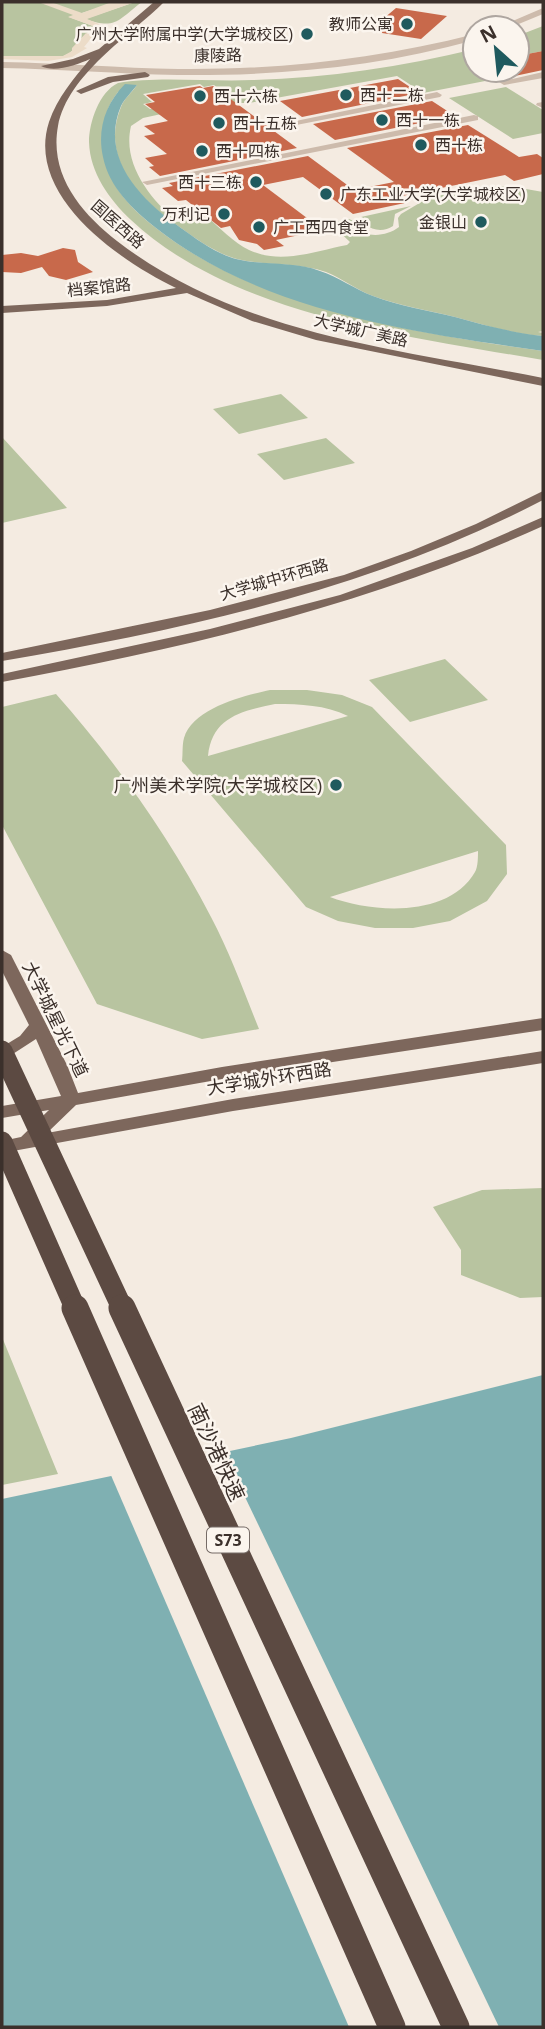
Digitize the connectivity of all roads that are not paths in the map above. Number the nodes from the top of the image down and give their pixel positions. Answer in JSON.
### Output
{"nodes":[{"id":1,"x":159,"y":2,"type":"edge"},
{"id":2,"x":170,"y":2,"type":"edge"},
{"id":3,"x":461,"y":42,"type":"edge"},
{"id":4,"x":461,"y":43,"type":"edge"},
{"id":5,"x":105,"y":49,"type":"junction"},
{"id":6,"x":46,"y":66,"type":"junction"},
{"id":7,"x":2,"y":67,"type":"edge"},
{"id":8,"x":93,"y":70,"type":"junction"},
{"id":9,"x":145,"y":75,"type":"junction"},
{"id":10,"x":81,"y":91,"type":"junction"},
{"id":11,"x":437,"y":95,"type":"dead end"},
{"id":12,"x":474,"y":118,"type":"dead end"},
{"id":13,"x":286,"y":124,"type":"dead end"},
{"id":14,"x":147,"y":182,"type":"dead end"},
{"id":15,"x":145,"y":266,"type":"junction"},
{"id":16,"x":189,"y":286,"type":"junction"},
{"id":17,"x":127,"y":294,"type":"junction"},
{"id":18,"x":2,"y":302,"type":"edge"},
{"id":19,"x":2,"y":310,"type":"edge"},
{"id":20,"x":543,"y":375,"type":"edge"},
{"id":21,"x":543,"y":382,"type":"edge"},
{"id":22,"x":543,"y":495,"type":"edge"},
{"id":23,"x":543,"y":521,"type":"edge"},
{"id":24,"x":2,"y":657,"type":"edge"},
{"id":25,"x":2,"y":678,"type":"edge"},
{"id":26,"x":2,"y":955,"type":"edge"},
{"id":27,"x":543,"y":1024,"type":"edge"},
{"id":28,"x":38,"y":1026,"type":"junction"},
{"id":29,"x":2,"y":1053,"type":"edge"},
{"id":30,"x":543,"y":1057,"type":"edge"},
{"id":31,"x":71,"y":1099,"type":"junction"},
{"id":32,"x":2,"y":1112,"type":"edge"},
{"id":33,"x":2,"y":1135,"type":"edge"},
{"id":34,"x":10,"y":1144,"type":"edge"},
{"id":35,"x":392,"y":2027,"type":"edge"},
{"id":36,"x":456,"y":2027,"type":"edge"}],
"edges":[{"from":1,"to":5,"type":"main road","name":"国医西路"},
{"from":2,"to":8,"type":"main road","name":"国医西路"},
{"from":3,"to":8,"type":"street","name":"康陵路"},
{"from":4,"to":9,"type":"street","name":"康陵路"},
{"from":5,"to":6,"type":"main road"},
{"from":5,"to":8,"type":"main road","name":"国医西路"},
{"from":6,"to":7,"type":"street","name":"康陵路"},
{"from":6,"to":8,"type":"street","name":"康陵路"},
{"from":7,"to":8,"type":"street","name":"康陵路"},
{"from":8,"to":9,"type":"street","name":"康陵路"},
{"from":8,"to":10,"type":"main road","name":"国医西路"},
{"from":8,"to":15,"type":"main road","name":"国医西路"},
{"from":9,"to":10,"type":"main road"},
{"from":10,"to":16,"type":"main road","name":"国医西路"},
{"from":11,"to":13,"type":"street"},
{"from":12,"to":14,"type":"street"},
{"from":15,"to":16,"type":"main road","name":"国医西路"},
{"from":15,"to":17,"type":"main road"},
{"from":16,"to":17,"type":"main road","name":"档案馆路"},
{"from":16,"to":19,"type":"main road","name":"档案馆路"},
{"from":16,"to":20,"type":"main road","name":"大学城广美路"},
{"from":16,"to":21,"type":"main road","name":"大学城广美路"},
{"from":17,"to":18,"type":"main road","name":"档案馆路"},
{"from":22,"to":24,"type":"main road","name":"大学城中环西路"},
{"from":23,"to":25,"type":"main road"},
{"from":26,"to":28,"type":"main road","name":"大学城星光下道"},
{"from":27,"to":31,"type":"main road","name":"大学城外环西路"},
{"from":28,"to":29,"type":"main road"},
{"from":28,"to":31,"type":"main road","name":"大学城星光下道"},
{"from":29,"to":36,"type":"highway","name":"南沙港快速","number":"S73","bridge":true},
{"from":30,"to":34,"type":"main road","name":"大学城外环西路"},
{"from":31,"to":32,"type":"main road","name":"大学城外环西路"},
{"from":31,"to":34,"type":"main road","name":"大学城星光下道"},
{"from":33,"to":34,"type":"main road"},
{"from":34,"to":35,"type":"highway","number":"S73","bridge":true}]}
